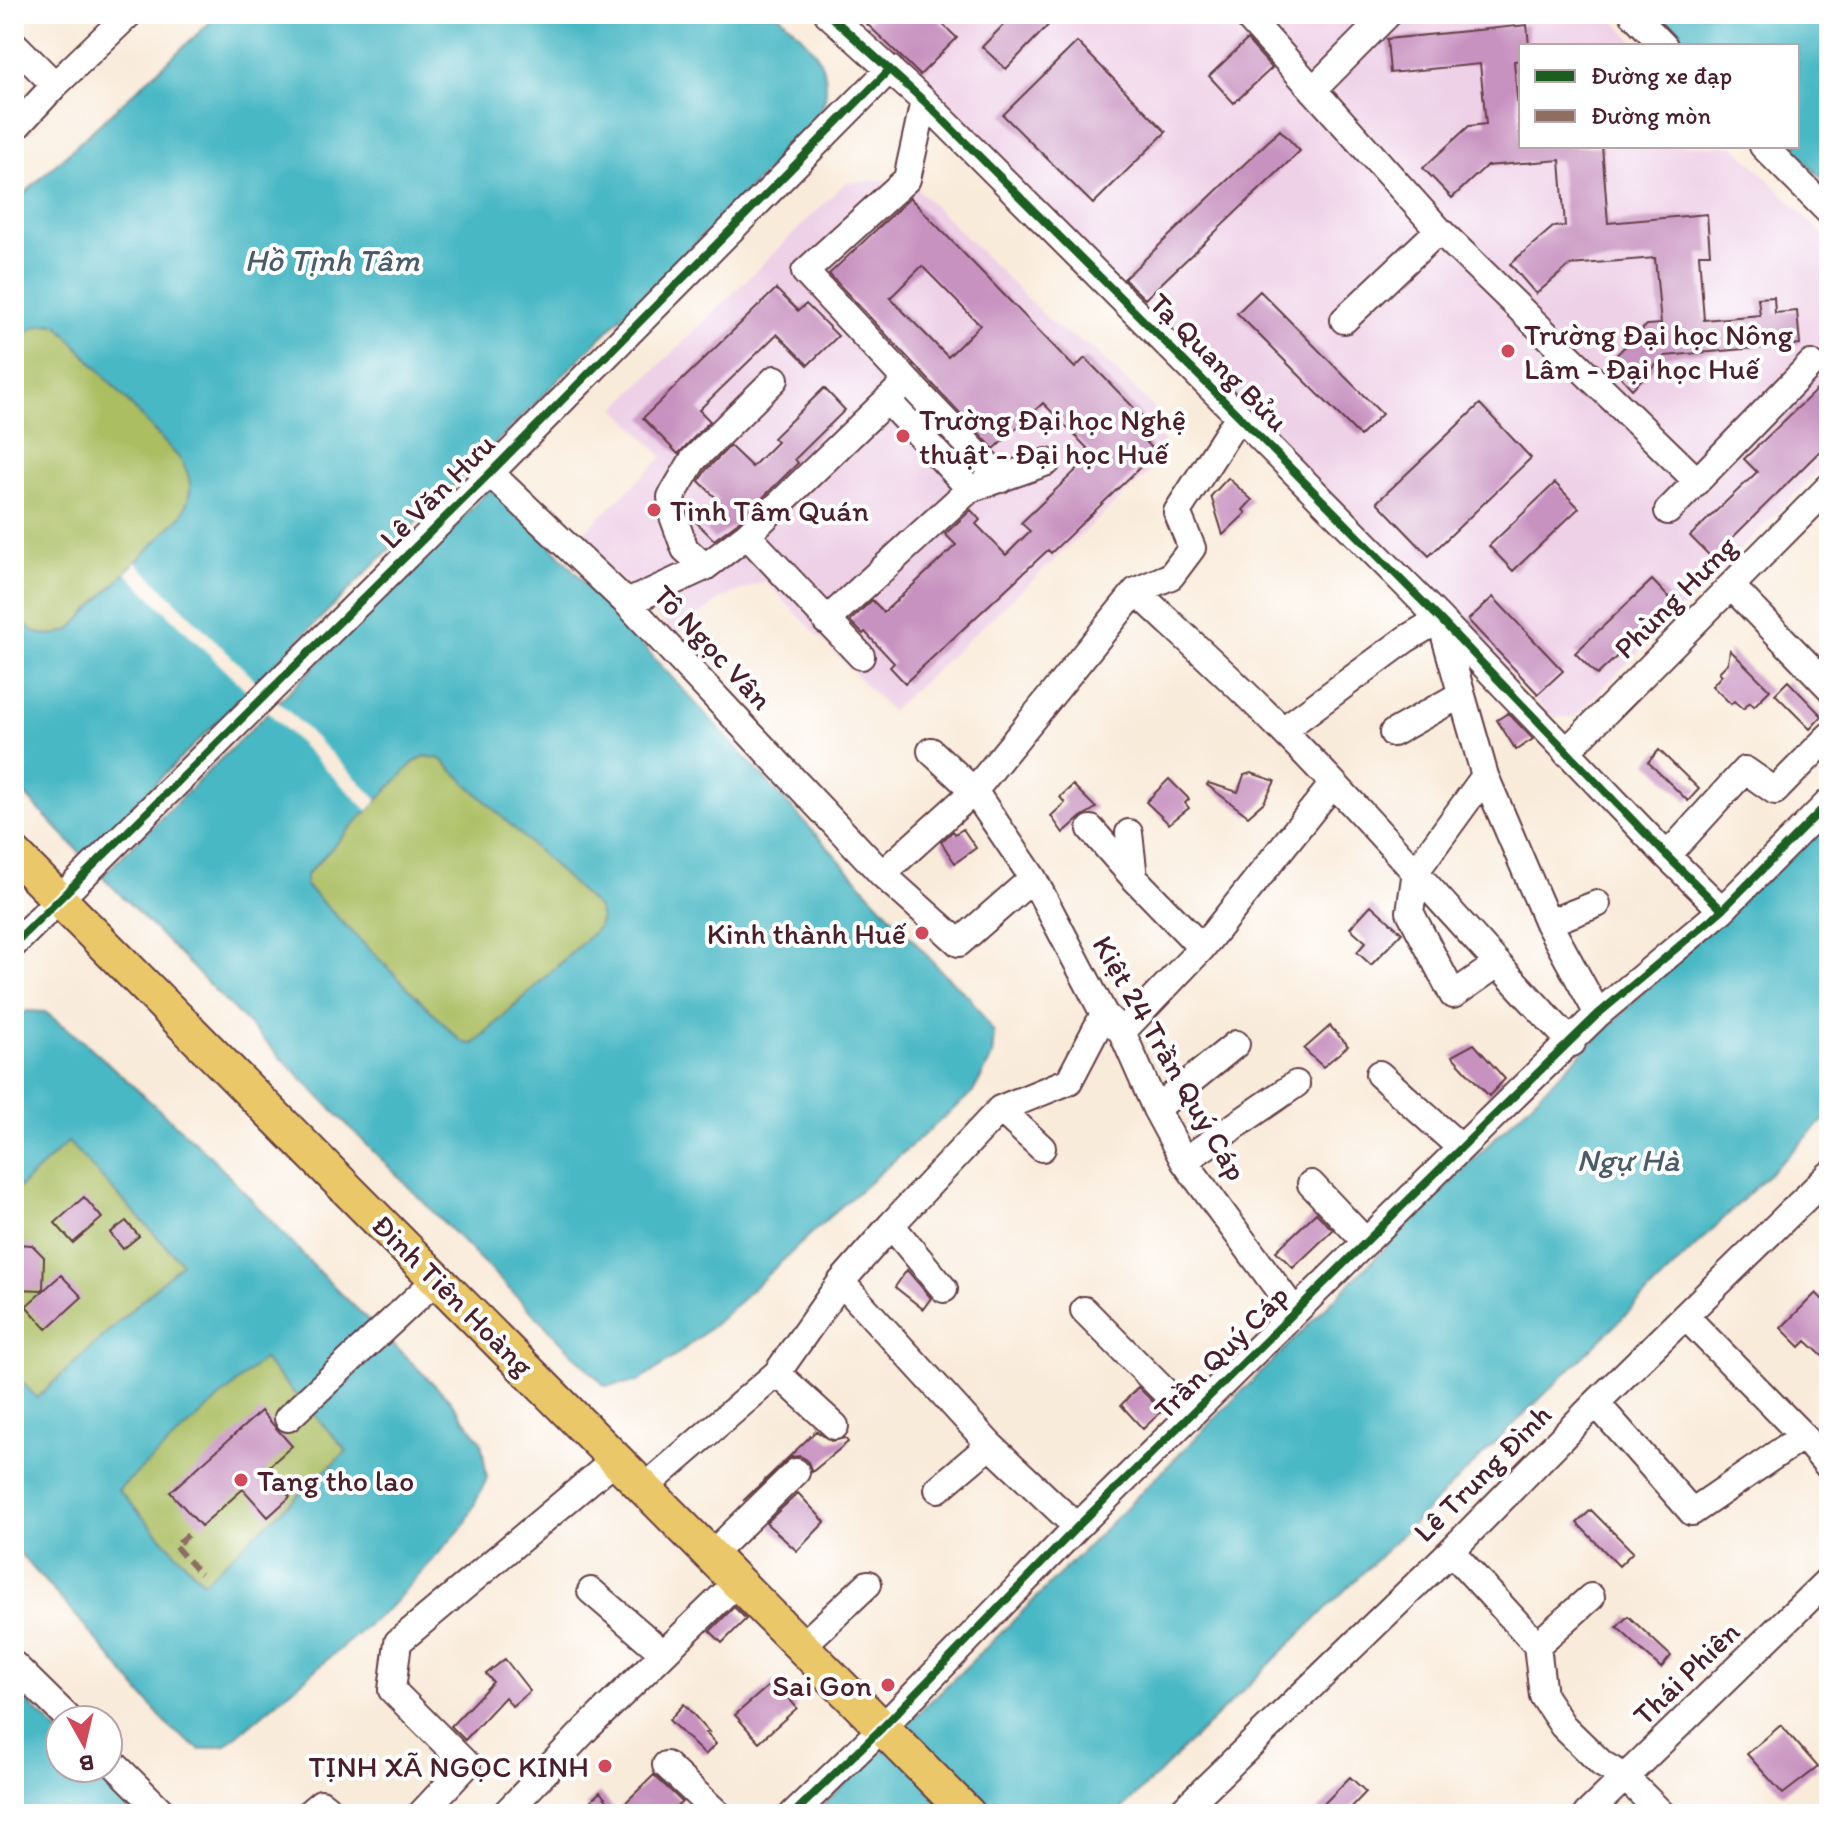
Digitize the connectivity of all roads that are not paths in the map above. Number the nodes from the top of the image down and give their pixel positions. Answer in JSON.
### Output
{"nodes":[{"id":1,"x":828,"y":14,"type":"edge"},
{"id":2,"x":1245,"y":14,"type":"edge"},
{"id":3,"x":1388,"y":14,"type":"edge"},
{"id":4,"x":1633,"y":14,"type":"edge"},
{"id":5,"x":124,"y":16,"type":"edge"},
{"id":6,"x":14,"y":44,"type":"edge"},
{"id":7,"x":1662,"y":44,"type":"edge"},
{"id":8,"x":890,"y":69,"type":"junction"},
{"id":9,"x":55,"y":85,"type":"junction"},
{"id":10,"x":1313,"y":90,"type":"junction"},
{"id":11,"x":924,"y":101,"type":"junction"},
{"id":12,"x":14,"y":129,"type":"edge"},
{"id":13,"x":1765,"y":148,"type":"edge"},
{"id":14,"x":1829,"y":212,"type":"edge"},
{"id":15,"x":1439,"y":230,"type":"junction"},
{"id":16,"x":1344,"y":320,"type":"dead end"},
{"id":17,"x":1811,"y":364,"type":"dead end"},
{"id":18,"x":775,"y":379,"type":"dead end"},
{"id":19,"x":907,"y":381,"type":"junction"},
{"id":20,"x":887,"y":400,"type":"junction"},
{"id":21,"x":1239,"y":416,"type":"junction"},
{"id":22,"x":1047,"y":462,"type":"dead end"},
{"id":23,"x":490,"y":473,"type":"junction"},
{"id":24,"x":1001,"y":479,"type":"junction"},
{"id":25,"x":1697,"y":481,"type":"junction"},
{"id":26,"x":1829,"y":487,"type":"edge"},
{"id":27,"x":970,"y":489,"type":"junction"},
{"id":28,"x":1668,"y":511,"type":"dead end"},
{"id":29,"x":747,"y":535,"type":"junction"},
{"id":30,"x":705,"y":567,"type":"junction"},
{"id":31,"x":1731,"y":586,"type":"junction"},
{"id":32,"x":1136,"y":591,"type":"junction"},
{"id":33,"x":627,"y":603,"type":"junction"},
{"id":34,"x":1440,"y":619,"type":"junction"},
{"id":35,"x":826,"y":621,"type":"junction"},
{"id":36,"x":861,"y":656,"type":"dead end"},
{"id":37,"x":1829,"y":687,"type":"edge"},
{"id":38,"x":1460,"y":695,"type":"junction"},
{"id":39,"x":1283,"y":730,"type":"junction"},
{"id":40,"x":1393,"y":733,"type":"dead end"},
{"id":41,"x":1829,"y":736,"type":"edge"},
{"id":42,"x":931,"y":751,"type":"dead end"},
{"id":43,"x":1566,"y":752,"type":"junction"},
{"id":44,"x":1485,"y":776,"type":"junction"},
{"id":45,"x":1333,"y":784,"type":"junction"},
{"id":46,"x":974,"y":791,"type":"junction"},
{"id":47,"x":1829,"y":802,"type":"edge"},
{"id":48,"x":1091,"y":829,"type":"dead end"},
{"id":49,"x":1129,"y":833,"type":"dead end"},
{"id":50,"x":14,"y":854,"type":"edge"},
{"id":51,"x":1667,"y":856,"type":"junction"},
{"id":52,"x":1416,"y":871,"type":"junction"},
{"id":53,"x":882,"y":874,"type":"junction"},
{"id":54,"x":1033,"y":878,"type":"junction"},
{"id":55,"x":1134,"y":878,"type":"junction"},
{"id":56,"x":59,"y":899,"type":"junction"},
{"id":57,"x":1597,"y":904,"type":"dead end"},
{"id":58,"x":1722,"y":910,"type":"junction"},
{"id":59,"x":1548,"y":923,"type":"junction"},
{"id":60,"x":14,"y":944,"type":"edge"},
{"id":61,"x":1202,"y":948,"type":"junction"},
{"id":62,"x":1496,"y":965,"type":"junction"},
{"id":63,"x":1598,"y":1014,"type":"junction"},
{"id":64,"x":1113,"y":1023,"type":"junction"},
{"id":65,"x":1572,"y":1043,"type":"junction"},
{"id":66,"x":1236,"y":1044,"type":"dead end"},
{"id":67,"x":1379,"y":1074,"type":"dead end"},
{"id":68,"x":1296,"y":1084,"type":"dead end"},
{"id":69,"x":1000,"y":1109,"type":"junction"},
{"id":70,"x":1156,"y":1109,"type":"junction"},
{"id":71,"x":1042,"y":1148,"type":"dead end"},
{"id":72,"x":1461,"y":1148,"type":"junction"},
{"id":73,"x":1184,"y":1161,"type":"junction"},
{"id":74,"x":1829,"y":1175,"type":"edge"},
{"id":75,"x":1311,"y":1184,"type":"dead end"},
{"id":76,"x":891,"y":1225,"type":"junction"},
{"id":77,"x":1366,"y":1242,"type":"junction"},
{"id":78,"x":437,"y":1279,"type":"junction"},
{"id":79,"x":841,"y":1282,"type":"junction"},
{"id":80,"x":944,"y":1289,"type":"dead end"},
{"id":81,"x":1084,"y":1310,"type":"dead end"},
{"id":82,"x":1295,"y":1312,"type":"junction"},
{"id":83,"x":1686,"y":1317,"type":"junction"},
{"id":84,"x":777,"y":1373,"type":"junction"},
{"id":85,"x":1596,"y":1403,"type":"junction"},
{"id":86,"x":294,"y":1412,"type":"dead end"},
{"id":87,"x":1190,"y":1417,"type":"junction"},
{"id":88,"x":835,"y":1426,"type":"dead end"},
{"id":89,"x":1803,"y":1436,"type":"junction"},
{"id":90,"x":990,"y":1445,"type":"junction"},
{"id":91,"x":616,"y":1459,"type":"junction"},
{"id":92,"x":1829,"y":1467,"type":"edge"},
{"id":93,"x":796,"y":1472,"type":"dead end"},
{"id":94,"x":644,"y":1488,"type":"junction"},
{"id":95,"x":938,"y":1489,"type":"dead end"},
{"id":96,"x":1077,"y":1527,"type":"junction"},
{"id":97,"x":1451,"y":1551,"type":"junction"},
{"id":98,"x":711,"y":1555,"type":"junction"},
{"id":99,"x":1829,"y":1579,"type":"edge"},
{"id":100,"x":737,"y":1582,"type":"junction"},
{"id":101,"x":868,"y":1584,"type":"dead end"},
{"id":102,"x":591,"y":1591,"type":"dead end"},
{"id":103,"x":1591,"y":1597,"type":"dead end"},
{"id":104,"x":1537,"y":1645,"type":"junction"},
{"id":105,"x":802,"y":1646,"type":"junction"},
{"id":106,"x":656,"y":1647,"type":"dead end"},
{"id":107,"x":14,"y":1665,"type":"edge"},
{"id":108,"x":54,"y":1704,"type":"edge"},
{"id":109,"x":887,"y":1732,"type":"junction"},
{"id":110,"x":666,"y":1765,"type":"dead end"},
{"id":111,"x":124,"y":1774,"type":"edge"},
{"id":112,"x":1625,"y":1777,"type":"junction"},
{"id":113,"x":445,"y":1788,"type":"junction"},
{"id":114,"x":1195,"y":1809,"type":"edge"},
{"id":115,"x":164,"y":1814,"type":"edge"},
{"id":116,"x":308,"y":1814,"type":"edge"},
{"id":117,"x":335,"y":1814,"type":"edge"},
{"id":118,"x":421,"y":1814,"type":"edge"},
{"id":119,"x":454,"y":1814,"type":"edge"},
{"id":120,"x":505,"y":1814,"type":"edge"},
{"id":121,"x":718,"y":1814,"type":"edge"},
{"id":122,"x":793,"y":1814,"type":"edge"},
{"id":123,"x":968,"y":1814,"type":"edge"},
{"id":124,"x":1587,"y":1814,"type":"edge"},
{"id":125,"x":1662,"y":1814,"type":"edge"}],
"edges":[{"from":1,"to":8,"type":"street","name":"Tạ Quang Bửu"},
{"from":2,"to":10,"type":"street"},
{"from":3,"to":10,"type":"street"},
{"from":4,"to":7,"type":"street"},
{"from":5,"to":9,"type":"street"},
{"from":6,"to":9,"type":"street"},
{"from":8,"to":11,"type":"street","name":"Tạ Quang Bửu"},
{"from":8,"to":23,"type":"street","name":"Lê Văn Hưu"},
{"from":9,"to":12,"type":"street"},
{"from":10,"to":15,"type":"street"},
{"from":11,"to":19,"type":"street"},
{"from":11,"to":21,"type":"street","name":"Tạ Quang Bửu"},
{"from":13,"to":14,"type":"street"},
{"from":15,"to":16,"type":"street"},
{"from":15,"to":25,"type":"street"},
{"from":17,"to":25,"type":"street"},
{"from":18,"to":30,"type":"street"},
{"from":19,"to":20,"type":"street"},
{"from":19,"to":24,"type":"street"},
{"from":20,"to":27,"type":"street"},
{"from":20,"to":29,"type":"street"},
{"from":21,"to":32,"type":"street"},
{"from":21,"to":34,"type":"street","name":"Tạ Quang Bửu"},
{"from":22,"to":24,"type":"street"},
{"from":23,"to":33,"type":"street","name":"Tô Ngọc Vân"},
{"from":23,"to":56,"type":"street","name":"Lê Văn Hưu"},
{"from":24,"to":27,"type":"street"},
{"from":25,"to":28,"type":"street"},
{"from":26,"to":31,"type":"street","name":"Phùng Hưng"},
{"from":27,"to":35,"type":"street"},
{"from":29,"to":30,"type":"street"},
{"from":29,"to":35,"type":"street"},
{"from":30,"to":33,"type":"street"},
{"from":31,"to":37,"type":"street"},
{"from":31,"to":43,"type":"street","name":"Phùng Hưng"},
{"from":32,"to":39,"type":"street"},
{"from":32,"to":46,"type":"street"},
{"from":33,"to":53,"type":"street","name":"Tô Ngọc Vân"},
{"from":34,"to":38,"type":"street"},
{"from":34,"to":39,"type":"street"},
{"from":34,"to":43,"type":"street","name":"Tạ Quang Bửu"},
{"from":35,"to":36,"type":"street"},
{"from":38,"to":40,"type":"street"},
{"from":38,"to":44,"type":"street"},
{"from":39,"to":45,"type":"street"},
{"from":41,"to":51,"type":"street"},
{"from":42,"to":46,"type":"street","name":"Kiệt 24 Trần Quý Cáp"},
{"from":43,"to":51,"type":"street","name":"Tạ Quang Bửu"},
{"from":44,"to":52,"type":"street"},
{"from":44,"to":59,"type":"street"},
{"from":45,"to":52,"type":"street"},
{"from":45,"to":61,"type":"street"},
{"from":46,"to":53,"type":"street"},
{"from":46,"to":54,"type":"street","name":"Kiệt 24 Trần Quý Cáp"},
{"from":47,"to":58,"type":"street","name":"Trần Quý Cáp"},
{"from":48,"to":55,"type":"street"},
{"from":49,"to":55,"type":"street"},
{"from":50,"to":56,"type":"main road","name":"Đinh Tiên Hoàng"},
{"from":51,"to":58,"type":"street","name":"Tạ Quang Bửu"},
{"from":52,"to":62,"type":"street"},
{"from":52,"to":62,"type":"street"},
{"from":53,"to":54,"type":"street","name":"Tô Ngọc Vân"},
{"from":54,"to":64,"type":"street","name":"Kiệt 24 Trần Quý Cáp"},
{"from":55,"to":61,"type":"street"},
{"from":56,"to":60,"type":"street","name":"Lê Văn Hưu"},
{"from":56,"to":78,"type":"main road","name":"Đinh Tiên Hoàng"},
{"from":57,"to":59,"type":"street"},
{"from":58,"to":63,"type":"street","name":"Trần Quý Cáp"},
{"from":59,"to":63,"type":"street"},
{"from":61,"to":64,"type":"street"},
{"from":62,"to":65,"type":"street"},
{"from":63,"to":65,"type":"street","name":"Trần Quý Cáp"},
{"from":64,"to":69,"type":"street"},
{"from":64,"to":70,"type":"street","name":"Kiệt 24 Trần Quý Cáp"},
{"from":65,"to":72,"type":"street","name":"Trần Quý Cáp"},
{"from":66,"to":70,"type":"street"},
{"from":67,"to":72,"type":"street"},
{"from":68,"to":73,"type":"street"},
{"from":69,"to":71,"type":"street"},
{"from":69,"to":76,"type":"street"},
{"from":70,"to":73,"type":"street","name":"Kiệt 24 Trần Quý Cáp"},
{"from":72,"to":77,"type":"street","name":"Trần Quý Cáp"},
{"from":73,"to":82,"type":"street","name":"Kiệt 24 Trần Quý Cáp"},
{"from":74,"to":83,"type":"street","name":"Lê Trung Đình"},
{"from":75,"to":77,"type":"street"},
{"from":76,"to":79,"type":"street"},
{"from":76,"to":80,"type":"street"},
{"from":77,"to":82,"type":"street","name":"Trần Quý Cáp"},
{"from":78,"to":86,"type":"street"},
{"from":78,"to":91,"type":"main road","name":"Đinh Tiên Hoàng"},
{"from":79,"to":84,"type":"street"},
{"from":79,"to":90,"type":"street"},
{"from":81,"to":87,"type":"street"},
{"from":82,"to":87,"type":"street","name":"Trần Quý Cáp"},
{"from":83,"to":85,"type":"street","name":"Lê Trung Đình"},
{"from":83,"to":89,"type":"street"},
{"from":84,"to":88,"type":"street"},
{"from":84,"to":94,"type":"street"},
{"from":85,"to":89,"type":"street"},
{"from":85,"to":97,"type":"street","name":"Lê Trung Đình"},
{"from":87,"to":96,"type":"street","name":"Trần Quý Cáp"},
{"from":89,"to":92,"type":"street"},
{"from":90,"to":95,"type":"street"},
{"from":90,"to":96,"type":"street"},
{"from":91,"to":94,"type":"main road","name":"Đinh Tiên Hoàng"},
{"from":91,"to":113,"type":"street"},
{"from":93,"to":98,"type":"street"},
{"from":94,"to":98,"type":"main road","name":"Đinh Tiên Hoàng"},
{"from":96,"to":109,"type":"street","name":"Trần Quý Cáp"},
{"from":97,"to":104,"type":"street"},
{"from":97,"to":114,"type":"street","name":"Lê Trung Đình"},
{"from":98,"to":100,"type":"main road","name":"Đinh Tiên Hoàng"},
{"from":99,"to":112,"type":"street","name":"Thái Phiên"},
{"from":100,"to":105,"type":"main road","name":"Đinh Tiên Hoàng"},
{"from":100,"to":120,"type":"street"},
{"from":101,"to":105,"type":"street"},
{"from":102,"to":106,"type":"street"},
{"from":103,"to":104,"type":"street"},
{"from":104,"to":112,"type":"street"},
{"from":105,"to":109,"type":"main road","name":"Đinh Tiên Hoàng"},
{"from":107,"to":108,"type":"street"},
{"from":109,"to":122,"type":"street"},
{"from":109,"to":123,"type":"main road","name":"Đinh Tiên Hoàng"},
{"from":110,"to":121,"type":"street"},
{"from":111,"to":115,"type":"street"},
{"from":112,"to":124,"type":"street","name":"Thái Phiên"},
{"from":112,"to":125,"type":"street"},
{"from":113,"to":118,"type":"street"},
{"from":113,"to":119,"type":"street"},
{"from":116,"to":117,"type":"street"}]}
